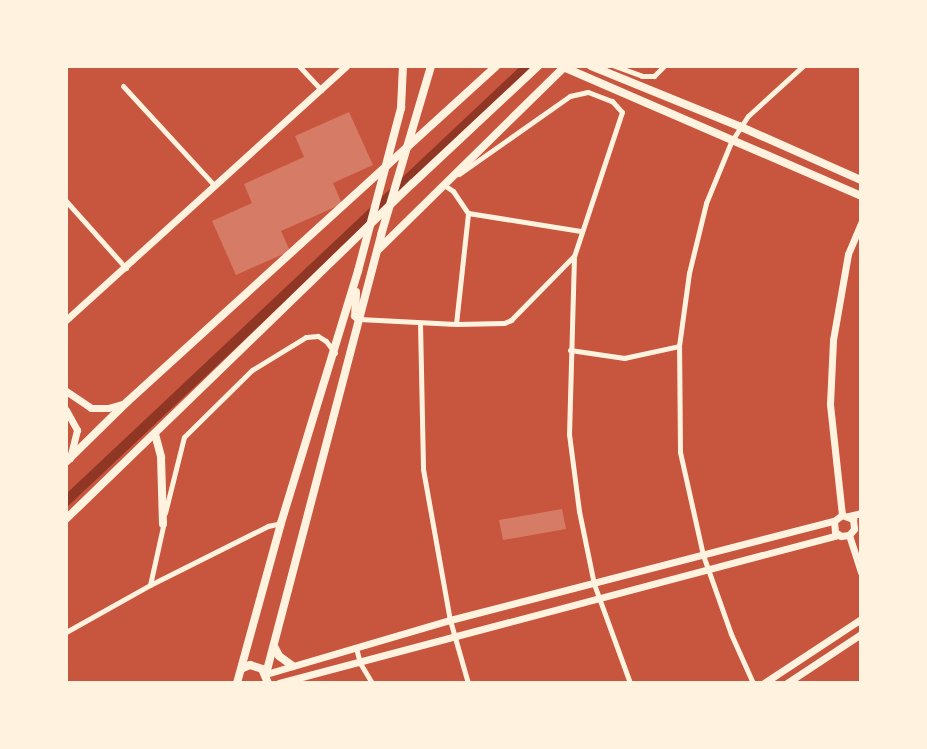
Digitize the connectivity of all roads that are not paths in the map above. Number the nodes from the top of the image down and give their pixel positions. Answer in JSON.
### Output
{"nodes":[{"id":1,"x":299,"y":66,"type":"edge"},
{"id":2,"x":346,"y":66,"type":"edge"},
{"id":3,"x":403,"y":66,"type":"edge"},
{"id":4,"x":431,"y":66,"type":"edge"},
{"id":5,"x":496,"y":66,"type":"edge"},
{"id":6,"x":538,"y":66,"type":"edge"},
{"id":7,"x":563,"y":66,"type":"edge"},
{"id":8,"x":591,"y":66,"type":"edge"},
{"id":9,"x":615,"y":66,"type":"edge"},
{"id":10,"x":664,"y":66,"type":"edge"},
{"id":11,"x":803,"y":66,"type":"edge"},
{"id":12,"x":123,"y":86,"type":"dead end"},
{"id":13,"x":321,"y":90,"type":"junction"},
{"id":14,"x":739,"y":126,"type":"junction"},
{"id":15,"x":731,"y":142,"type":"junction"},
{"id":16,"x":861,"y":180,"type":"edge"},
{"id":17,"x":444,"y":185,"type":"junction"},
{"id":18,"x":215,"y":186,"type":"junction"},
{"id":19,"x":861,"y":196,"type":"edge"},
{"id":20,"x":66,"y":201,"type":"edge"},
{"id":21,"x":468,"y":213,"type":"junction"},
{"id":22,"x":861,"y":223,"type":"edge"},
{"id":23,"x":581,"y":231,"type":"junction"},
{"id":24,"x":378,"y":250,"type":"junction"},
{"id":25,"x":573,"y":256,"type":"junction"},
{"id":26,"x":358,"y":267,"type":"junction"},
{"id":27,"x":126,"y":268,"type":"junction"},
{"id":28,"x":359,"y":319,"type":"junction"},
{"id":29,"x":66,"y":320,"type":"edge"},
{"id":30,"x":420,"y":323,"type":"junction"},
{"id":31,"x":456,"y":324,"type":"junction"},
{"id":32,"x":679,"y":346,"type":"junction"},
{"id":33,"x":570,"y":350,"type":"junction"},
{"id":34,"x":335,"y":353,"type":"junction"},
{"id":35,"x":66,"y":391,"type":"edge"},
{"id":36,"x":127,"y":402,"type":"junction"},
{"id":37,"x":66,"y":410,"type":"edge"},
{"id":38,"x":155,"y":434,"type":"junction"},
{"id":39,"x":68,"y":461,"type":"edge"},
{"id":40,"x":861,"y":513,"type":"edge"},
{"id":41,"x":846,"y":515,"type":"junction"},
{"id":42,"x":66,"y":519,"type":"edge"},
{"id":43,"x":834,"y":521,"type":"junction"},
{"id":44,"x":281,"y":523,"type":"junction"},
{"id":45,"x":163,"y":524,"type":"junction"},
{"id":46,"x":861,"y":530,"type":"edge"},
{"id":47,"x":851,"y":534,"type":"junction"},
{"id":48,"x":838,"y":535,"type":"junction"},
{"id":49,"x":703,"y":555,"type":"junction"},
{"id":50,"x":708,"y":568,"type":"junction"},
{"id":51,"x":861,"y":572,"type":"edge"},
{"id":52,"x":594,"y":584,"type":"junction"},
{"id":53,"x":150,"y":585,"type":"junction"},
{"id":54,"x":599,"y":598,"type":"junction"},
{"id":55,"x":861,"y":619,"type":"edge"},
{"id":56,"x":450,"y":620,"type":"junction"},
{"id":57,"x":66,"y":632,"type":"edge"},
{"id":58,"x":861,"y":634,"type":"edge"},
{"id":59,"x":454,"y":637,"type":"junction"},
{"id":60,"x":274,"y":645,"type":"junction"},
{"id":61,"x":356,"y":648,"type":"junction"},
{"id":62,"x":360,"y":663,"type":"junction"},
{"id":63,"x":293,"y":666,"type":"junction"},
{"id":64,"x":243,"y":668,"type":"junction"},
{"id":65,"x":267,"y":679,"type":"edge"},
{"id":66,"x":237,"y":683,"type":"edge"},
{"id":67,"x":279,"y":683,"type":"edge"},
{"id":68,"x":372,"y":683,"type":"edge"},
{"id":69,"x":468,"y":683,"type":"edge"},
{"id":70,"x":630,"y":683,"type":"edge"},
{"id":71,"x":753,"y":683,"type":"edge"},
{"id":72,"x":764,"y":683,"type":"edge"},
{"id":73,"x":787,"y":683,"type":"edge"}],
"edges":[{"from":1,"to":13,"type":"street"},
{"from":2,"to":13,"type":"street"},
{"from":3,"to":26,"type":"main road"},
{"from":4,"to":24,"type":"main road"},
{"from":5,"to":36,"type":"main road"},
{"from":6,"to":38,"type":"main road"},
{"from":7,"to":15,"type":"main road"},
{"from":7,"to":17,"type":"main road"},
{"from":8,"to":14,"type":"main road"},
{"from":9,"to":10,"type":"street"},
{"from":11,"to":14,"type":"street"},
{"from":12,"to":18,"type":"street"},
{"from":13,"to":18,"type":"street"},
{"from":14,"to":15,"type":"street"},
{"from":14,"to":16,"type":"main road"},
{"from":15,"to":19,"type":"main road"},
{"from":15,"to":32,"type":"street"},
{"from":17,"to":21,"type":"street"},
{"from":17,"to":23,"type":"street"},
{"from":17,"to":24,"type":"main road"},
{"from":18,"to":27,"type":"street"},
{"from":20,"to":27,"type":"street"},
{"from":21,"to":23,"type":"street"},
{"from":21,"to":31,"type":"street"},
{"from":22,"to":41,"type":"street"},
{"from":23,"to":25,"type":"street"},
{"from":24,"to":28,"type":"main road"},
{"from":25,"to":31,"type":"street"},
{"from":25,"to":33,"type":"street"},
{"from":26,"to":28,"type":"main road"},
{"from":26,"to":34,"type":"main road"},
{"from":27,"to":29,"type":"street"},
{"from":28,"to":30,"type":"street"},
{"from":28,"to":60,"type":"main road"},
{"from":30,"to":31,"type":"street"},
{"from":30,"to":56,"type":"street"},
{"from":32,"to":33,"type":"street"},
{"from":32,"to":49,"type":"street"},
{"from":33,"to":52,"type":"street"},
{"from":34,"to":44,"type":"main road"},
{"from":34,"to":45,"type":"street"},
{"from":35,"to":36,"type":"street"},
{"from":36,"to":39,"type":"main road"},
{"from":37,"to":39,"type":"street"},
{"from":38,"to":42,"type":"main road"},
{"from":38,"to":45,"type":"main road"},
{"from":40,"to":41,"type":"street"},
{"from":41,"to":43,"type":"street"},
{"from":41,"to":47,"type":"street"},
{"from":43,"to":48,"type":"street"},
{"from":43,"to":49,"type":"street"},
{"from":44,"to":53,"type":"street"},
{"from":44,"to":64,"type":"main road"},
{"from":45,"to":53,"type":"street"},
{"from":46,"to":47,"type":"street"},
{"from":47,"to":48,"type":"street"},
{"from":47,"to":51,"type":"street"},
{"from":48,"to":50,"type":"street"},
{"from":49,"to":50,"type":"street"},
{"from":49,"to":52,"type":"street"},
{"from":50,"to":54,"type":"street"},
{"from":50,"to":71,"type":"street"},
{"from":52,"to":54,"type":"street"},
{"from":52,"to":56,"type":"street"},
{"from":53,"to":57,"type":"street"},
{"from":54,"to":59,"type":"street"},
{"from":54,"to":70,"type":"street"},
{"from":55,"to":72,"type":"street"},
{"from":56,"to":59,"type":"street"},
{"from":56,"to":61,"type":"street"},
{"from":58,"to":73,"type":"street"},
{"from":59,"to":62,"type":"street"},
{"from":59,"to":69,"type":"street"},
{"from":60,"to":63,"type":"main road"},
{"from":60,"to":65,"type":"main road"},
{"from":61,"to":62,"type":"street"},
{"from":61,"to":63,"type":"street"},
{"from":62,"to":67,"type":"street"},
{"from":62,"to":68,"type":"street"},
{"from":63,"to":65,"type":"street"},
{"from":64,"to":65,"type":"main road"},
{"from":64,"to":66,"type":"main road"}]}
